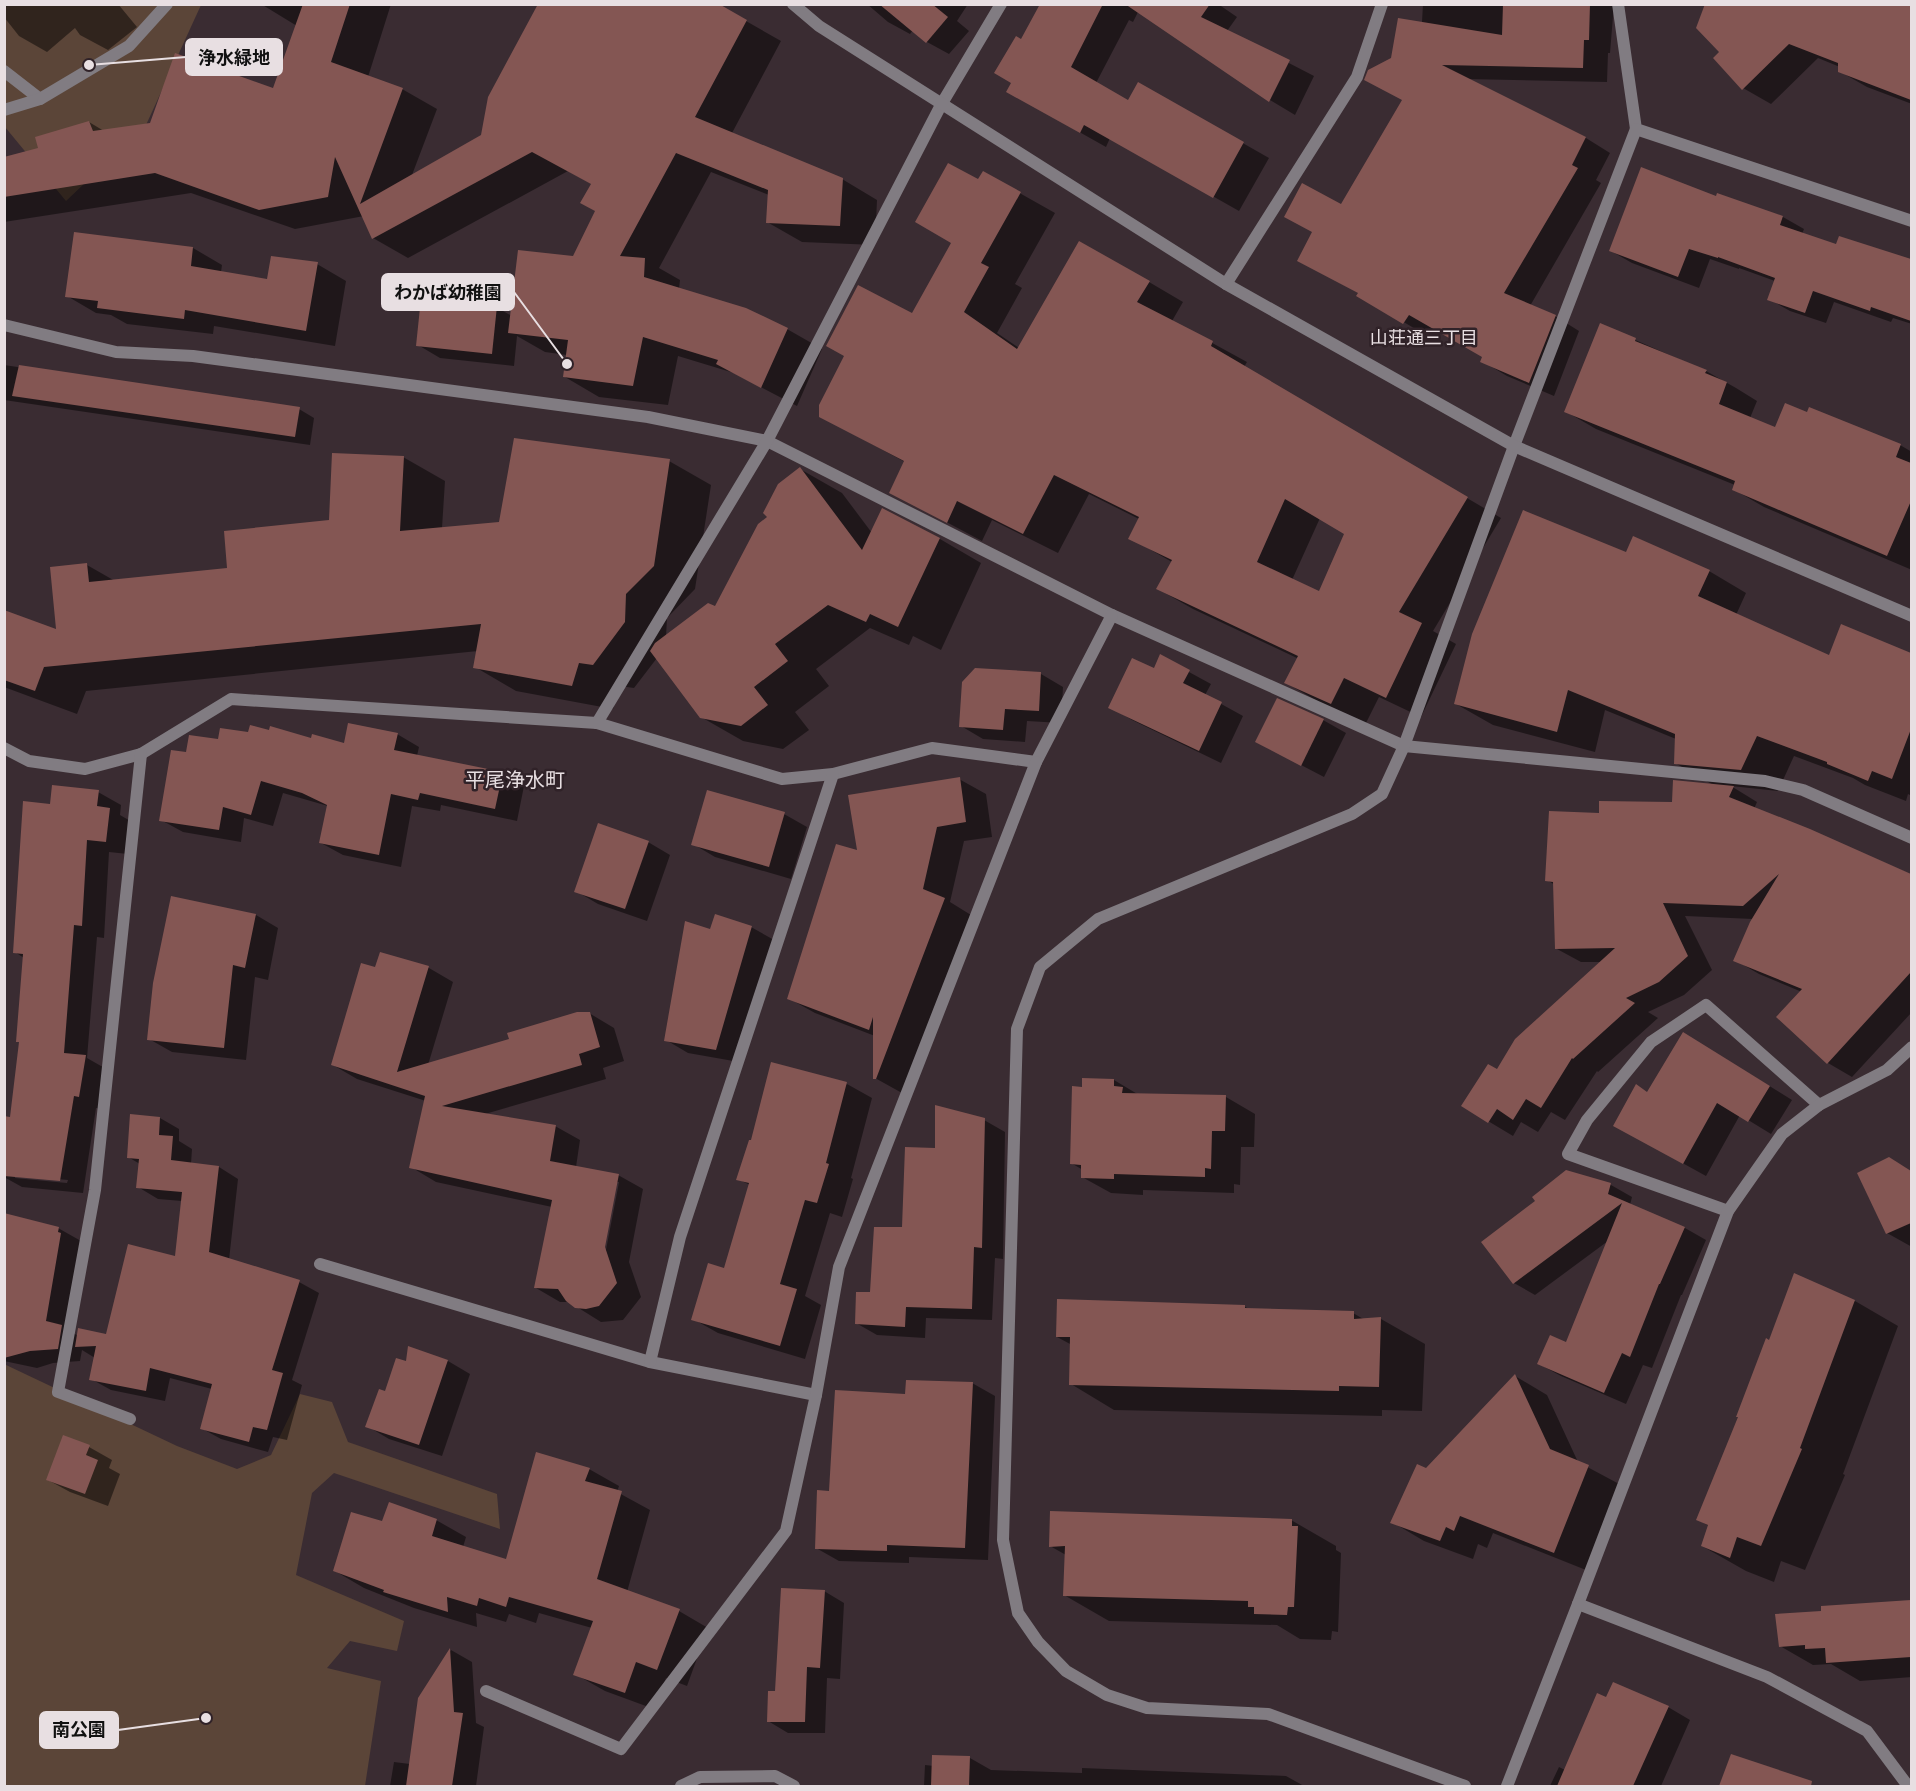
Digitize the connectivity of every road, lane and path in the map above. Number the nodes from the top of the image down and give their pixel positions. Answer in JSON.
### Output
{"nodes":[{"id":1,"x":167,"y":4,"type":"edge"},
{"id":2,"x":793,"y":4,"type":"edge"},
{"id":3,"x":1001,"y":4,"type":"edge"},
{"id":4,"x":1382,"y":4,"type":"edge"},
{"id":5,"x":1618,"y":4,"type":"edge"},
{"id":6,"x":4,"y":71,"type":"edge"},
{"id":7,"x":40,"y":99,"type":"junction"},
{"id":8,"x":941,"y":105,"type":"junction"},
{"id":9,"x":4,"y":110,"type":"edge"},
{"id":10,"x":1636,"y":129,"type":"junction"},
{"id":11,"x":1911,"y":221,"type":"edge"},
{"id":12,"x":1226,"y":284,"type":"junction"},
{"id":13,"x":4,"y":325,"type":"edge"},
{"id":14,"x":766,"y":441,"type":"junction"},
{"id":15,"x":1514,"y":446,"type":"junction"},
{"id":16,"x":1112,"y":615,"type":"junction"},
{"id":17,"x":1911,"y":615,"type":"edge"},
{"id":18,"x":597,"y":723,"type":"junction"},
{"id":19,"x":1404,"y":746,"type":"junction"},
{"id":20,"x":4,"y":748,"type":"edge"},
{"id":21,"x":141,"y":754,"type":"junction"},
{"id":22,"x":1036,"y":762,"type":"junction"},
{"id":23,"x":833,"y":774,"type":"junction"},
{"id":24,"x":1911,"y":838,"type":"edge"},
{"id":25,"x":1911,"y":1047,"type":"edge"},
{"id":26,"x":1819,"y":1105,"type":"junction"},
{"id":27,"x":1728,"y":1211,"type":"junction"},
{"id":28,"x":320,"y":1264,"type":"dead end"},
{"id":29,"x":650,"y":1362,"type":"junction"},
{"id":30,"x":816,"y":1395,"type":"junction"},
{"id":31,"x":130,"y":1419,"type":"dead end"},
{"id":32,"x":1578,"y":1604,"type":"junction"},
{"id":33,"x":486,"y":1691,"type":"dead end"},
{"id":34,"x":681,"y":1786,"type":"edge"},
{"id":35,"x":794,"y":1786,"type":"edge"},
{"id":36,"x":1465,"y":1786,"type":"edge"},
{"id":37,"x":1507,"y":1786,"type":"edge"},
{"id":38,"x":1908,"y":1786,"type":"edge"}],
"edges":[{"from":1,"to":7,"type":"street"},
{"from":2,"to":8,"type":"street"},
{"from":3,"to":8,"type":"street"},
{"from":4,"to":12,"type":"street"},
{"from":5,"to":10,"type":"street"},
{"from":6,"to":7,"type":"street"},
{"from":7,"to":9,"type":"street"},
{"from":8,"to":12,"type":"street"},
{"from":8,"to":14,"type":"street"},
{"from":10,"to":11,"type":"street"},
{"from":10,"to":15,"type":"street"},
{"from":12,"to":15,"type":"street"},
{"from":13,"to":14,"type":"street"},
{"from":14,"to":16,"type":"street"},
{"from":14,"to":18,"type":"street"},
{"from":15,"to":17,"type":"street"},
{"from":15,"to":19,"type":"street"},
{"from":16,"to":19,"type":"street"},
{"from":16,"to":22,"type":"street"},
{"from":18,"to":21,"type":"street"},
{"from":18,"to":23,"type":"street"},
{"from":19,"to":24,"type":"street"},
{"from":19,"to":36,"type":"street"},
{"from":20,"to":21,"type":"street"},
{"from":21,"to":31,"type":"street"},
{"from":22,"to":23,"type":"street"},
{"from":22,"to":30,"type":"street"},
{"from":23,"to":29,"type":"street"},
{"from":25,"to":26,"type":"street"},
{"from":26,"to":27,"type":"street"},
{"from":26,"to":27,"type":"street"},
{"from":27,"to":32,"type":"street"},
{"from":28,"to":29,"type":"street"},
{"from":29,"to":30,"type":"street"},
{"from":30,"to":33,"type":"street"},
{"from":32,"to":37,"type":"street"},
{"from":32,"to":38,"type":"street"},
{"from":34,"to":35,"type":"street"}]}
